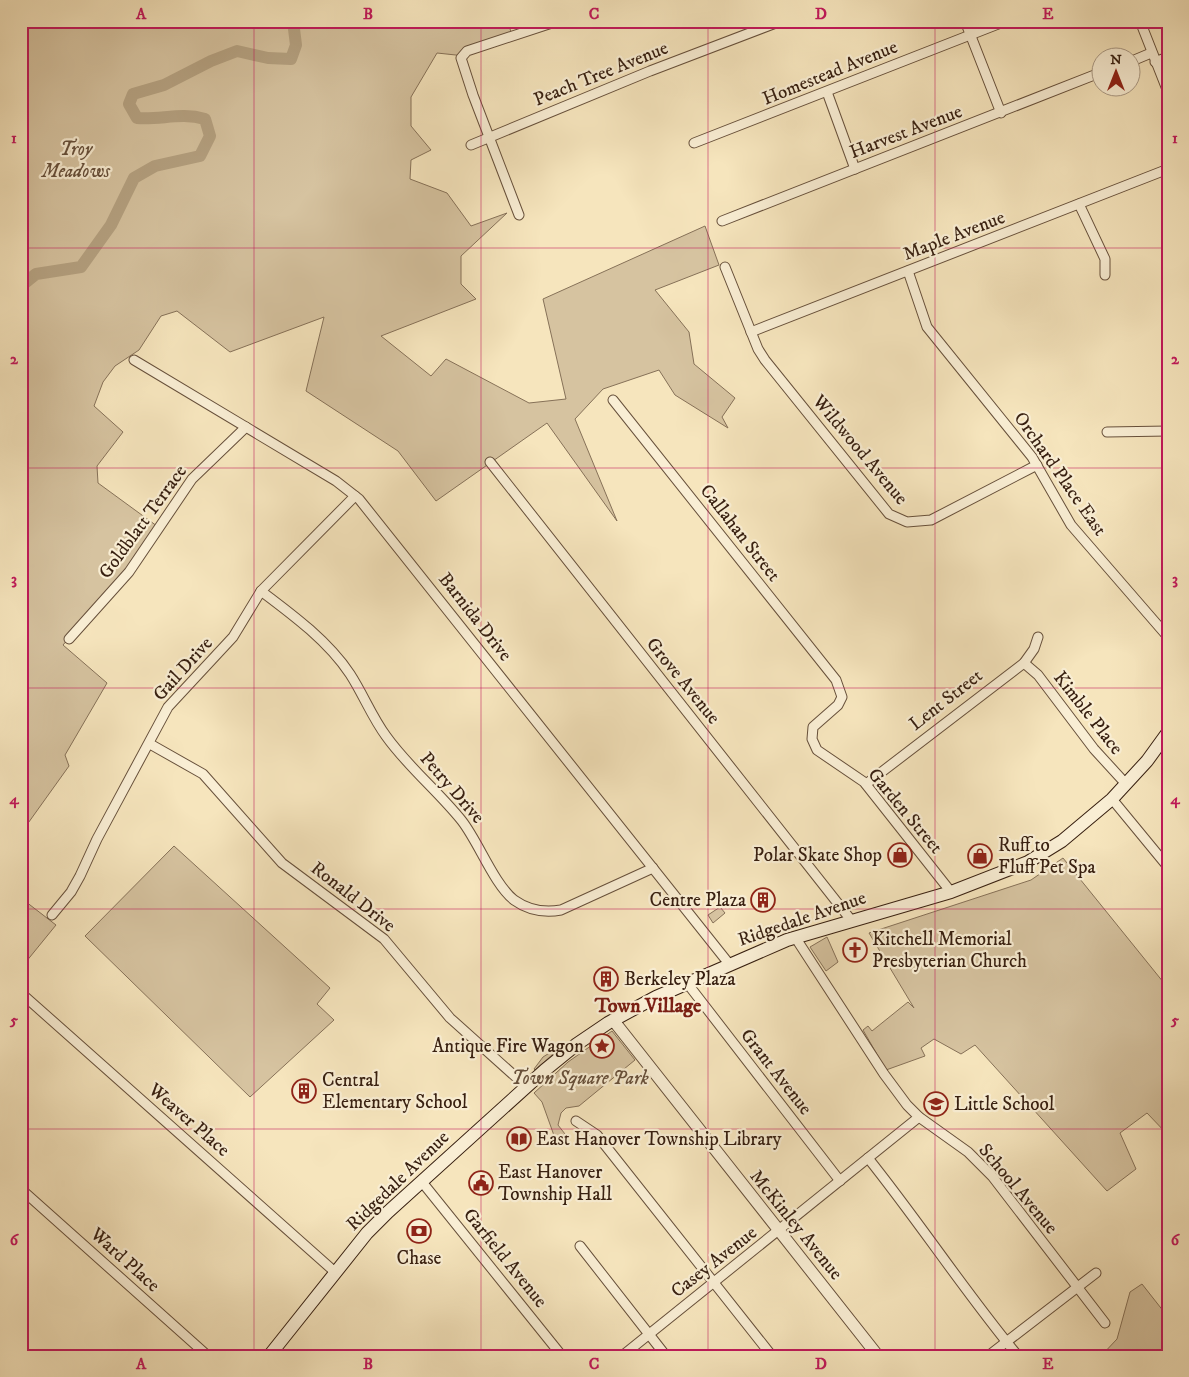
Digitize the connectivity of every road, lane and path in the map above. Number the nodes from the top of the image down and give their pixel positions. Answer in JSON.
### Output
{"nodes":[{"id":1,"x":558,"y":21,"type":"edge"},
{"id":2,"x":781,"y":21,"type":"edge"},
{"id":3,"x":964,"y":21,"type":"edge"},
{"id":4,"x":1006,"y":21,"type":"edge"},
{"id":5,"x":1140,"y":21,"type":"edge"},
{"id":6,"x":970,"y":35,"type":"junction"},
{"id":7,"x":1168,"y":57,"type":"edge"},
{"id":8,"x":1153,"y":58,"type":"junction"},
{"id":9,"x":1142,"y":60,"type":"edge"},
{"id":10,"x":1092,"y":76,"type":"edge"},
{"id":11,"x":827,"y":92,"type":"junction"},
{"id":12,"x":1168,"y":92,"type":"edge"},
{"id":13,"x":1001,"y":112,"type":"junction"},
{"id":14,"x":490,"y":136,"type":"junction"},
{"id":15,"x":694,"y":144,"type":"dead end"},
{"id":16,"x":471,"y":145,"type":"dead end"},
{"id":17,"x":855,"y":169,"type":"junction"},
{"id":18,"x":1168,"y":169,"type":"edge"},
{"id":19,"x":1079,"y":204,"type":"junction"},
{"id":20,"x":519,"y":215,"type":"dead end"},
{"id":21,"x":722,"y":221,"type":"dead end"},
{"id":22,"x":725,"y":267,"type":"dead end"},
{"id":23,"x":908,"y":271,"type":"junction"},
{"id":24,"x":1105,"y":275,"type":"dead end"},
{"id":25,"x":751,"y":332,"type":"junction"},
{"id":26,"x":134,"y":360,"type":"dead end"},
{"id":27,"x":613,"y":400,"type":"dead end"},
{"id":28,"x":246,"y":426,"type":"junction"},
{"id":29,"x":1168,"y":431,"type":"edge"},
{"id":30,"x":1107,"y":432,"type":"dead end"},
{"id":31,"x":490,"y":462,"type":"dead end"},
{"id":32,"x":1037,"y":465,"type":"junction"},
{"id":33,"x":355,"y":496,"type":"junction"},
{"id":34,"x":262,"y":591,"type":"junction"},
{"id":35,"x":1038,"y":637,"type":"dead end"},
{"id":36,"x":1168,"y":637,"type":"edge"},
{"id":37,"x":70,"y":639,"type":"dead end"},
{"id":38,"x":1024,"y":663,"type":"junction"},
{"id":39,"x":840,"y":687,"type":"joint"},
{"id":40,"x":1168,"y":732,"type":"edge"},
{"id":41,"x":150,"y":744,"type":"junction"},
{"id":42,"x":866,"y":784,"type":"junction"},
{"id":43,"x":1126,"y":784,"type":"junction"},
{"id":44,"x":1112,"y":799,"type":"junction"},
{"id":45,"x":1168,"y":867,"type":"edge"},
{"id":46,"x":653,"y":868,"type":"junction"},
{"id":47,"x":951,"y":892,"type":"junction"},
{"id":48,"x":52,"y":915,"type":"dead end"},
{"id":49,"x":851,"y":920,"type":"junction"},
{"id":50,"x":795,"y":937,"type":"junction"},
{"id":51,"x":730,"y":965,"type":"junction"},
{"id":52,"x":687,"y":984,"type":"junction"},
{"id":53,"x":21,"y":993,"type":"edge"},
{"id":54,"x":613,"y":1020,"type":"junction"},
{"id":55,"x":527,"y":1086,"type":"junction"},
{"id":56,"x":919,"y":1118,"type":"junction"},
{"id":57,"x":576,"y":1121,"type":"dead end"},
{"id":58,"x":868,"y":1158,"type":"junction"},
{"id":59,"x":840,"y":1181,"type":"junction"},
{"id":60,"x":422,"y":1182,"type":"junction"},
{"id":61,"x":21,"y":1189,"type":"edge"},
{"id":62,"x":779,"y":1232,"type":"junction"},
{"id":63,"x":580,"y":1246,"type":"dead end"},
{"id":64,"x":336,"y":1272,"type":"junction"},
{"id":65,"x":1096,"y":1273,"type":"dead end"},
{"id":66,"x":714,"y":1284,"type":"junction"},
{"id":67,"x":1077,"y":1288,"type":"junction"},
{"id":68,"x":1105,"y":1323,"type":"dead end"},
{"id":69,"x":649,"y":1334,"type":"junction"},
{"id":70,"x":1006,"y":1342,"type":"junction"},
{"id":71,"x":208,"y":1356,"type":"edge"},
{"id":72,"x":269,"y":1356,"type":"edge"},
{"id":73,"x":562,"y":1356,"type":"edge"},
{"id":74,"x":622,"y":1356,"type":"edge"},
{"id":75,"x":666,"y":1356,"type":"edge"},
{"id":76,"x":772,"y":1356,"type":"edge"},
{"id":77,"x":878,"y":1356,"type":"edge"},
{"id":78,"x":988,"y":1356,"type":"edge"},
{"id":79,"x":1018,"y":1356,"type":"edge"}],
"edges":[{"from":1,"to":14,"type":"street"},
{"from":2,"to":14,"type":"street","name":"Peach Tree Avenue"},
{"from":3,"to":6,"type":"street"},
{"from":4,"to":6,"type":"street","name":"Homestead Avenue"},
{"from":5,"to":8,"type":"street"},
{"from":6,"to":11,"type":"street","name":"Homestead Avenue"},
{"from":6,"to":13,"type":"street"},
{"from":7,"to":8,"type":"street"},
{"from":8,"to":9,"type":"street"},
{"from":8,"to":12,"type":"street"},
{"from":10,"to":13,"type":"street","name":"Harvest Avenue"},
{"from":11,"to":15,"type":"street","name":"Homestead Avenue"},
{"from":11,"to":17,"type":"street"},
{"from":13,"to":17,"type":"street","name":"Harvest Avenue"},
{"from":14,"to":16,"type":"street","name":"Peach Tree Avenue"},
{"from":14,"to":20,"type":"street"},
{"from":17,"to":21,"type":"street","name":"Harvest Avenue"},
{"from":18,"to":19,"type":"street","name":"Maple Avenue"},
{"from":19,"to":23,"type":"street","name":"Maple Avenue"},
{"from":19,"to":24,"type":"street"},
{"from":22,"to":25,"type":"street","name":"Wildwood Avenue"},
{"from":23,"to":25,"type":"street","name":"Maple Avenue"},
{"from":23,"to":32,"type":"street","name":"Orchard Place East"},
{"from":25,"to":32,"type":"street","name":"Wildwood Avenue"},
{"from":26,"to":28,"type":"street","name":"Barnida Drive"},
{"from":27,"to":39,"type":"street","name":"Callahan Street"},
{"from":28,"to":33,"type":"street","name":"Barnida Drive"},
{"from":28,"to":37,"type":"street","name":"Goldblatt Terrace"},
{"from":29,"to":30,"type":"street"},
{"from":31,"to":49,"type":"street","name":"Grove Avenue"},
{"from":32,"to":36,"type":"street","name":"Orchard Place East"},
{"from":33,"to":34,"type":"street","name":"Gail Drive"},
{"from":33,"to":46,"type":"street","name":"Barnida Drive"},
{"from":34,"to":41,"type":"street","name":"Gail Drive"},
{"from":34,"to":46,"type":"street","name":"Petry Drive"},
{"from":35,"to":38,"type":"street","name":"Lent Street"},
{"from":38,"to":42,"type":"street","name":"Lent Street"},
{"from":38,"to":43,"type":"street","name":"Kimble Place"},
{"from":39,"to":42,"type":"street","name":"Garden Street"},
{"from":40,"to":43,"type":"main road","name":"Ridgedale Avenue"},
{"from":41,"to":48,"type":"street","name":"Gail Drive"},
{"from":41,"to":55,"type":"street","name":"Ronald Drive"},
{"from":42,"to":47,"type":"street","name":"Garden Street"},
{"from":43,"to":44,"type":"main road","name":"Ridgedale Avenue"},
{"from":44,"to":45,"type":"street"},
{"from":44,"to":47,"type":"main road","name":"Ridgedale Avenue"},
{"from":46,"to":51,"type":"street","name":"Barnida Drive"},
{"from":47,"to":49,"type":"main road","name":"Ridgedale Avenue"},
{"from":49,"to":50,"type":"main road","name":"Ridgedale Avenue"},
{"from":50,"to":51,"type":"main road","name":"Ridgedale Avenue"},
{"from":50,"to":56,"type":"street","name":"School Avenue"},
{"from":51,"to":52,"type":"main road","name":"Ridgedale Avenue"},
{"from":52,"to":54,"type":"main road","name":"Ridgedale Avenue"},
{"from":52,"to":59,"type":"street","name":"Grant Avenue"},
{"from":53,"to":64,"type":"street","name":"Weaver Place"},
{"from":54,"to":55,"type":"main road","name":"Ridgedale Avenue"},
{"from":54,"to":62,"type":"street","name":"McKinley Avenue"},
{"from":55,"to":60,"type":"main road","name":"Ridgedale Avenue"},
{"from":56,"to":58,"type":"street","name":"Casey Avenue"},
{"from":56,"to":67,"type":"street","name":"School Avenue"},
{"from":57,"to":66,"type":"street"},
{"from":58,"to":59,"type":"street","name":"Casey Avenue"},
{"from":58,"to":70,"type":"street"},
{"from":59,"to":62,"type":"street","name":"Casey Avenue"},
{"from":60,"to":64,"type":"main road","name":"Ridgedale Avenue"},
{"from":60,"to":73,"type":"street","name":"Garfield Avenue"},
{"from":61,"to":71,"type":"street","name":"Ward Place"},
{"from":62,"to":66,"type":"street","name":"Casey Avenue"},
{"from":62,"to":77,"type":"street","name":"McKinley Avenue"},
{"from":63,"to":69,"type":"street"},
{"from":64,"to":72,"type":"main road","name":"Ridgedale Avenue"},
{"from":65,"to":67,"type":"street"},
{"from":66,"to":69,"type":"street","name":"Casey Avenue"},
{"from":66,"to":76,"type":"street"},
{"from":67,"to":68,"type":"street","name":"School Avenue"},
{"from":67,"to":70,"type":"street"},
{"from":69,"to":74,"type":"street","name":"Casey Avenue"},
{"from":69,"to":75,"type":"street"},
{"from":70,"to":78,"type":"street"},
{"from":70,"to":79,"type":"street"}]}
